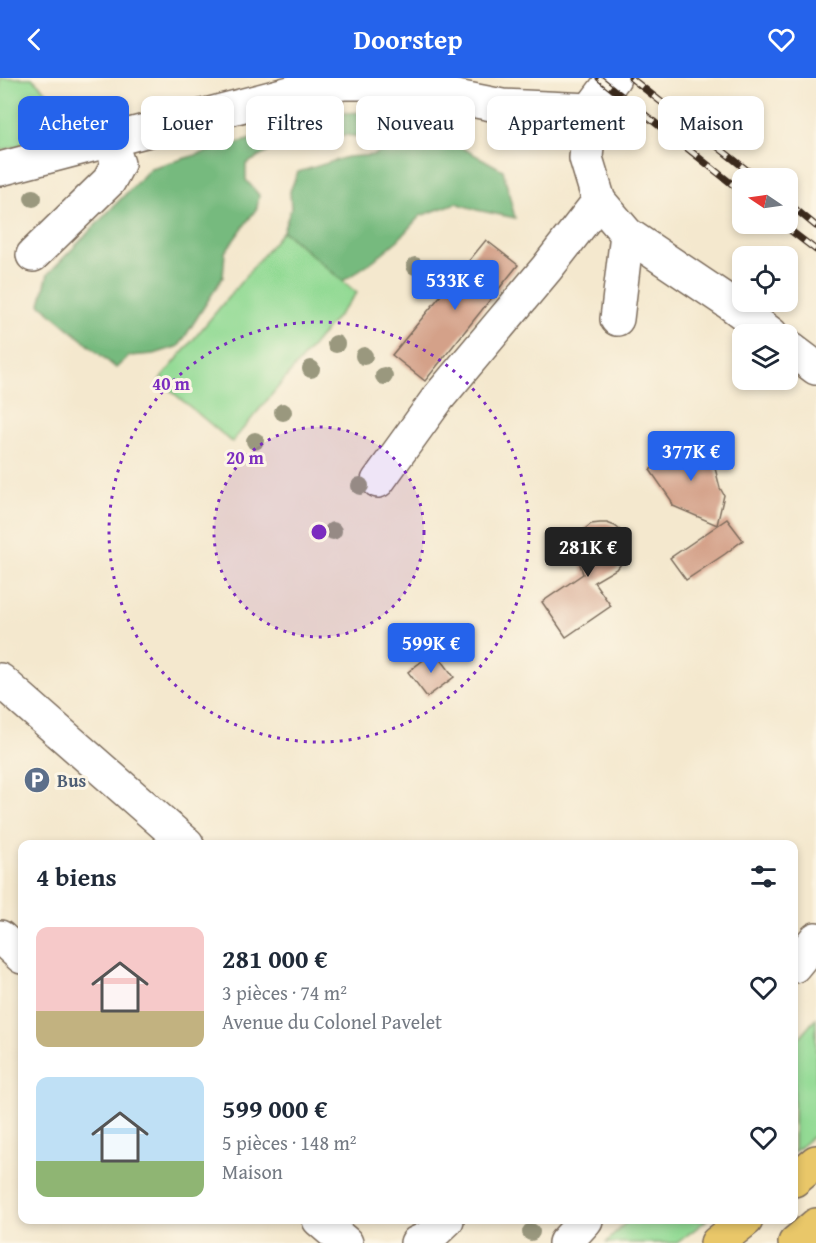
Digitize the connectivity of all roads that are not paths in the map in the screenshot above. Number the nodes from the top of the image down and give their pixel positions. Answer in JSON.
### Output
{"nodes":[{"id":1,"x":614,"y":78,"type":"edge"},
{"id":2,"x":600,"y":96,"type":"edge"},
{"id":3,"x":487,"y":103,"type":"edge"},
{"id":4,"x":129,"y":135,"type":"edge"},
{"id":5,"x":72,"y":150,"type":"edge"},
{"id":6,"x":113,"y":150,"type":"edge"},
{"id":7,"x":587,"y":150,"type":"edge"},
{"id":8,"x":0,"y":169,"type":"edge"},
{"id":9,"x":599,"y":201,"type":"junction"},
{"id":10,"x":627,"y":234,"type":"junction"},
{"id":11,"x":33,"y":255,"type":"dead end"},
{"id":12,"x":617,"y":318,"type":"dead end"},
{"id":13,"x":758,"y":324,"type":"edge"},
{"id":14,"x":798,"y":354,"type":"edge"},
{"id":15,"x":816,"y":368,"type":"edge"},
{"id":16,"x":378,"y":481,"type":"dead end"},
{"id":17,"x":0,"y":680,"type":"edge"},
{"id":18,"x":182,"y":840,"type":"edge"},
{"id":19,"x":0,"y":937,"type":"edge"},
{"id":20,"x":18,"y":953,"type":"edge"},
{"id":21,"x":816,"y":1162,"type":"edge"},
{"id":22,"x":798,"y":1177,"type":"edge"},
{"id":23,"x":324,"y":1224,"type":"edge"},
{"id":24,"x":443,"y":1224,"type":"edge"},
{"id":25,"x":582,"y":1224,"type":"edge"},
{"id":26,"x":741,"y":1224,"type":"edge"},
{"id":27,"x":816,"y":1225,"type":"edge"},
{"id":28,"x":346,"y":1243,"type":"edge"},
{"id":29,"x":417,"y":1243,"type":"edge"},
{"id":30,"x":565,"y":1243,"type":"edge"},
{"id":31,"x":717,"y":1243,"type":"edge"},
{"id":32,"x":795,"y":1243,"type":"edge"}],
"edges":[{"from":1,"to":2,"type":"street"},
{"from":3,"to":4,"type":"street"},
{"from":5,"to":8,"type":"street"},
{"from":6,"to":11,"type":"street"},
{"from":7,"to":9,"type":"street"},
{"from":9,"to":10,"type":"street"},
{"from":9,"to":16,"type":"street"},
{"from":10,"to":12,"type":"street"},
{"from":10,"to":13,"type":"street"},
{"from":14,"to":15,"type":"street"},
{"from":17,"to":18,"type":"street"},
{"from":19,"to":20,"type":"street"},
{"from":21,"to":22,"type":"main road"},
{"from":23,"to":28,"type":"street"},
{"from":24,"to":29,"type":"street"},
{"from":25,"to":30,"type":"street"},
{"from":26,"to":31,"type":"main road"},
{"from":27,"to":32,"type":"main road"}]}
